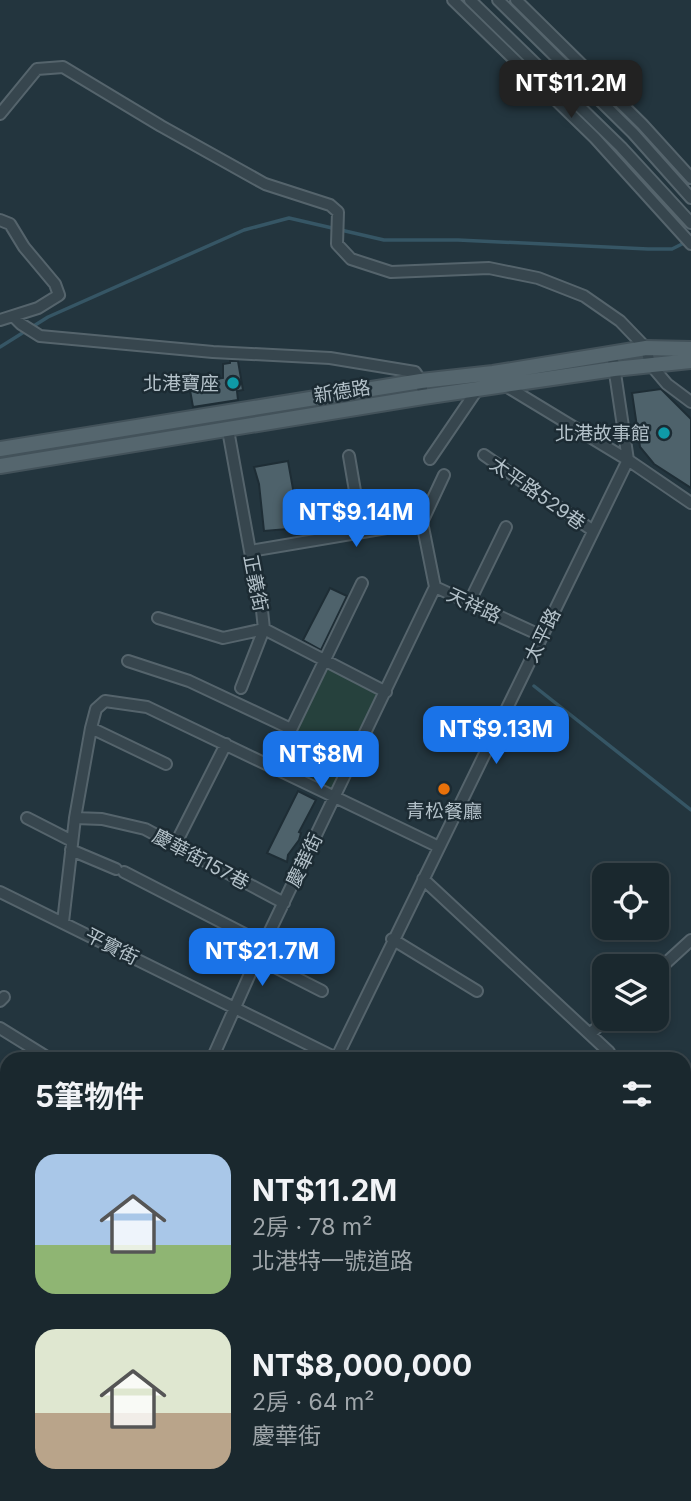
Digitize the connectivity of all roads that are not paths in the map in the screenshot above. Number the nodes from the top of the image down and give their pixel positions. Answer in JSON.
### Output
{"nodes":[{"id":1,"x":453,"y":0,"type":"edge"},
{"id":2,"x":470,"y":0,"type":"edge"},
{"id":3,"x":498,"y":0,"type":"edge"},
{"id":4,"x":516,"y":0,"type":"edge"},
{"id":5,"x":0,"y":114,"type":"edge"},
{"id":6,"x":691,"y":178,"type":"edge"},
{"id":7,"x":691,"y":198,"type":"edge"},
{"id":8,"x":0,"y":220,"type":"edge"},
{"id":9,"x":691,"y":222,"type":"edge"},
{"id":10,"x":691,"y":244,"type":"edge"},
{"id":11,"x":14,"y":317,"type":"junction"},
{"id":12,"x":0,"y":320,"type":"edge"},
{"id":13,"x":646,"y":348,"type":"junction"},
{"id":14,"x":691,"y":349,"type":"edge"},
{"id":15,"x":612,"y":353,"type":"junction"},
{"id":16,"x":691,"y":361,"type":"edge"},
{"id":17,"x":650,"y":364,"type":"junction"},
{"id":18,"x":614,"y":369,"type":"junction"},
{"id":19,"x":493,"y":373,"type":"junction"},
{"id":20,"x":421,"y":381,"type":"junction"},
{"id":21,"x":505,"y":386,"type":"junction"},
{"id":22,"x":477,"y":390,"type":"junction"},
{"id":23,"x":423,"y":397,"type":"junction"},
{"id":24,"x":691,"y":402,"type":"edge"},
{"id":25,"x":228,"y":430,"type":"junction"},
{"id":26,"x":0,"y":449,"type":"edge"},
{"id":27,"x":484,"y":455,"type":"dead end"},
{"id":28,"x":349,"y":456,"type":"dead end"},
{"id":29,"x":430,"y":460,"type":"dead end"},
{"id":30,"x":628,"y":460,"type":"junction"},
{"id":31,"x":0,"y":466,"type":"edge"},
{"id":32,"x":444,"y":475,"type":"dead end"},
{"id":33,"x":691,"y":503,"type":"edge"},
{"id":34,"x":422,"y":522,"type":"junction"},
{"id":35,"x":506,"y":527,"type":"dead end"},
{"id":36,"x":592,"y":530,"type":"junction"},
{"id":37,"x":362,"y":532,"type":"junction"},
{"id":38,"x":250,"y":551,"type":"junction"},
{"id":39,"x":362,"y":583,"type":"dead end"},
{"id":40,"x":435,"y":587,"type":"junction"},
{"id":41,"x":469,"y":603,"type":"junction"},
{"id":42,"x":158,"y":618,"type":"dead end"},
{"id":43,"x":264,"y":629,"type":"junction"},
{"id":44,"x":542,"y":636,"type":"junction"},
{"id":45,"x":128,"y":661,"type":"dead end"},
{"id":46,"x":323,"y":661,"type":"junction"},
{"id":47,"x":242,"y":688,"type":"dead end"},
{"id":48,"x":386,"y":692,"type":"junction"},
{"id":49,"x":91,"y":728,"type":"junction"},
{"id":50,"x":291,"y":729,"type":"junction"},
{"id":51,"x":226,"y":744,"type":"junction"},
{"id":52,"x":166,"y":764,"type":"dead end"},
{"id":53,"x":273,"y":767,"type":"junction"},
{"id":54,"x":335,"y":797,"type":"junction"},
{"id":55,"x":27,"y":818,"type":"dead end"},
{"id":56,"x":75,"y":818,"type":"junction"},
{"id":57,"x":175,"y":845,"type":"junction"},
{"id":58,"x":72,"y":846,"type":"junction"},
{"id":59,"x":439,"y":847,"type":"junction"},
{"id":60,"x":423,"y":879,"type":"junction"},
{"id":61,"x":0,"y":892,"type":"edge"},
{"id":62,"x":284,"y":903,"type":"junction"},
{"id":63,"x":63,"y":922,"type":"junction"},
{"id":64,"x":392,"y":939,"type":"junction"},
{"id":65,"x":691,"y":940,"type":"edge"},
{"id":66,"x":264,"y":944,"type":"junction"},
{"id":67,"x":257,"y":958,"type":"junction"},
{"id":68,"x":669,"y":960,"type":"edge"},
{"id":69,"x":322,"y":991,"type":"dead end"},
{"id":70,"x":477,"y":991,"type":"dead end"},
{"id":71,"x":236,"y":1009,"type":"junction"},
{"id":72,"x":0,"y":1028,"type":"edge"},
{"id":73,"x":593,"y":1031,"type":"edge"},
{"id":74,"x":590,"y":1034,"type":"junction"},
{"id":75,"x":39,"y":1052,"type":"edge"},
{"id":76,"x":215,"y":1052,"type":"edge"},
{"id":77,"x":324,"y":1052,"type":"edge"},
{"id":78,"x":339,"y":1052,"type":"edge"},
{"id":79,"x":609,"y":1052,"type":"dead end"}],
"edges":[{"from":1,"to":10,"type":"street"},
{"from":2,"to":9,"type":"street"},
{"from":3,"to":7,"type":"street"},
{"from":4,"to":6,"type":"street"},
{"from":5,"to":13,"type":"street"},
{"from":8,"to":11,"type":"street"},
{"from":11,"to":12,"type":"street"},
{"from":11,"to":20,"type":"street"},
{"from":13,"to":14,"type":"main road","name":"新德路"},
{"from":13,"to":15,"type":"main road","name":"新德路"},
{"from":13,"to":17,"type":"street"},
{"from":15,"to":18,"type":"street"},
{"from":15,"to":19,"type":"main road","name":"新德路"},
{"from":16,"to":17,"type":"main road","name":"新德路"},
{"from":17,"to":18,"type":"main road","name":"新德路"},
{"from":17,"to":24,"type":"street"},
{"from":18,"to":21,"type":"main road","name":"新德路"},
{"from":18,"to":30,"type":"street"},
{"from":19,"to":20,"type":"main road","name":"新德路"},
{"from":19,"to":21,"type":"street"},
{"from":20,"to":23,"type":"street"},
{"from":20,"to":26,"type":"main road","name":"新德路"},
{"from":21,"to":22,"type":"main road","name":"新德路"},
{"from":21,"to":30,"type":"street"},
{"from":22,"to":23,"type":"main road","name":"新德路"},
{"from":22,"to":29,"type":"street"},
{"from":23,"to":25,"type":"main road","name":"新德路"},
{"from":25,"to":31,"type":"main road","name":"新德路"},
{"from":25,"to":38,"type":"street","name":"正義街"},
{"from":27,"to":36,"type":"street","name":"太平路529巷"},
{"from":28,"to":37,"type":"street"},
{"from":30,"to":33,"type":"street"},
{"from":30,"to":36,"type":"street","name":"太平路"},
{"from":32,"to":34,"type":"street"},
{"from":34,"to":37,"type":"street"},
{"from":34,"to":40,"type":"street","name":"天祥路"},
{"from":35,"to":41,"type":"street"},
{"from":36,"to":44,"type":"street","name":"太平路"},
{"from":37,"to":38,"type":"street"},
{"from":38,"to":43,"type":"street","name":"正義街"},
{"from":39,"to":46,"type":"street"},
{"from":40,"to":41,"type":"street","name":"天祥路"},
{"from":40,"to":48,"type":"street","name":"慶華街"},
{"from":41,"to":44,"type":"street","name":"天祥路"},
{"from":42,"to":43,"type":"street"},
{"from":43,"to":46,"type":"street","name":"正義街"},
{"from":43,"to":47,"type":"street"},
{"from":44,"to":59,"type":"street","name":"太平路"},
{"from":45,"to":50,"type":"street"},
{"from":46,"to":48,"type":"street","name":"正義街"},
{"from":46,"to":50,"type":"street"},
{"from":48,"to":54,"type":"street","name":"慶華街"},
{"from":49,"to":51,"type":"street"},
{"from":49,"to":52,"type":"street"},
{"from":49,"to":56,"type":"street"},
{"from":50,"to":53,"type":"street"},
{"from":51,"to":53,"type":"street"},
{"from":51,"to":57,"type":"street"},
{"from":53,"to":54,"type":"street"},
{"from":54,"to":59,"type":"street"},
{"from":54,"to":62,"type":"street","name":"慶華街"},
{"from":55,"to":58,"type":"street"},
{"from":56,"to":57,"type":"street","name":"慶華街157巷"},
{"from":56,"to":58,"type":"street"},
{"from":57,"to":62,"type":"street","name":"慶華街157巷"},
{"from":58,"to":63,"type":"street"},
{"from":58,"to":66,"type":"street"},
{"from":59,"to":60,"type":"street","name":"太平路"},
{"from":60,"to":64,"type":"street","name":"太平路"},
{"from":60,"to":74,"type":"street"},
{"from":61,"to":63,"type":"street","name":"平實街"},
{"from":62,"to":66,"type":"street","name":"慶華街"},
{"from":63,"to":71,"type":"street","name":"平實街"},
{"from":64,"to":70,"type":"street"},
{"from":64,"to":78,"type":"street","name":"太平路"},
{"from":65,"to":68,"type":"street"},
{"from":66,"to":67,"type":"street","name":"慶華街"},
{"from":67,"to":69,"type":"street"},
{"from":67,"to":71,"type":"street","name":"慶華街"},
{"from":71,"to":76,"type":"street","name":"慶華街"},
{"from":71,"to":77,"type":"street","name":"平實街"},
{"from":72,"to":75,"type":"street"},
{"from":73,"to":74,"type":"street"},
{"from":74,"to":79,"type":"street"}]}
